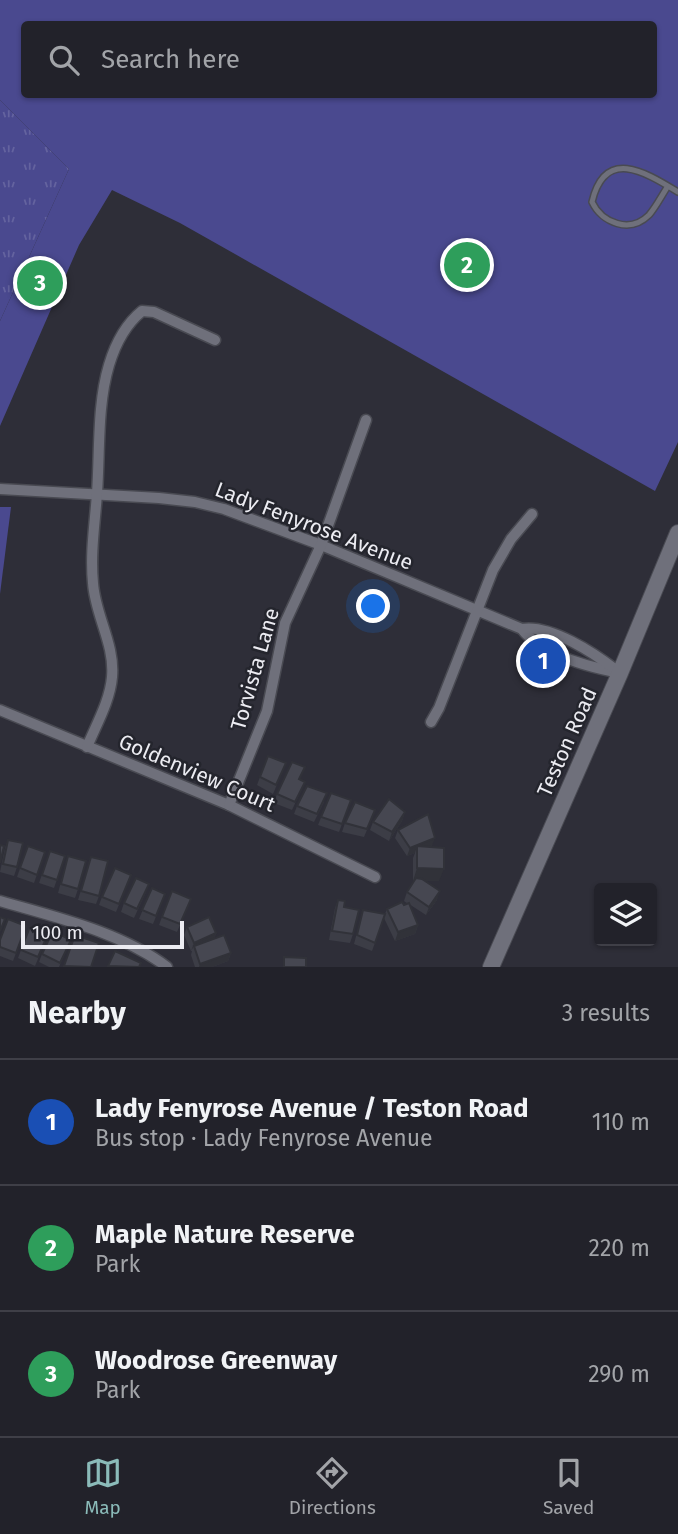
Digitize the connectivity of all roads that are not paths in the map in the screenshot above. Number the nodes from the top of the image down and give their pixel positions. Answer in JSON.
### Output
{"nodes":[{"id":1,"x":668,"y":186,"type":"junction"},
{"id":2,"x":678,"y":192,"type":"edge"},
{"id":3,"x":215,"y":340,"type":"dead end"},
{"id":4,"x":366,"y":420,"type":"dead end"},
{"id":5,"x":0,"y":489,"type":"edge"},
{"id":6,"x":97,"y":493,"type":"junction"},
{"id":7,"x":532,"y":514,"type":"dead end"},
{"id":8,"x":678,"y":533,"type":"edge"},
{"id":9,"x":321,"y":545,"type":"junction"},
{"id":10,"x":478,"y":611,"type":"junction"},
{"id":11,"x":620,"y":673,"type":"junction"},
{"id":12,"x":0,"y":710,"type":"edge"},
{"id":13,"x":431,"y":722,"type":"dead end"},
{"id":14,"x":87,"y":747,"type":"junction"},
{"id":15,"x":229,"y":805,"type":"junction"},
{"id":16,"x":375,"y":877,"type":"dead end"},
{"id":17,"x":0,"y":901,"type":"edge"},
{"id":18,"x":167,"y":967,"type":"edge"},
{"id":19,"x":491,"y":967,"type":"edge"}],
"edges":[{"from":1,"to":1,"type":"lane"},
{"from":1,"to":2,"type":"lane"},
{"from":3,"to":6,"type":"street"},
{"from":4,"to":9,"type":"street","name":"Torvista Lane"},
{"from":5,"to":6,"type":"street","name":"Lady Fenyrose Avenue"},
{"from":6,"to":9,"type":"street","name":"Lady Fenyrose Avenue"},
{"from":6,"to":14,"type":"street"},
{"from":7,"to":10,"type":"street"},
{"from":8,"to":11,"type":"main road","name":"Teston Road"},
{"from":9,"to":10,"type":"street","name":"Lady Fenyrose Avenue"},
{"from":9,"to":15,"type":"street","name":"Torvista Lane"},
{"from":10,"to":11,"type":"street","name":"Lady Fenyrose Avenue"},
{"from":10,"to":13,"type":"street"},
{"from":11,"to":19,"type":"main road","name":"Teston Road"},
{"from":12,"to":14,"type":"street","name":"Goldenview Court"},
{"from":14,"to":15,"type":"street","name":"Goldenview Court"},
{"from":15,"to":16,"type":"street","name":"Goldenview Court"},
{"from":17,"to":18,"type":"street"}]}
